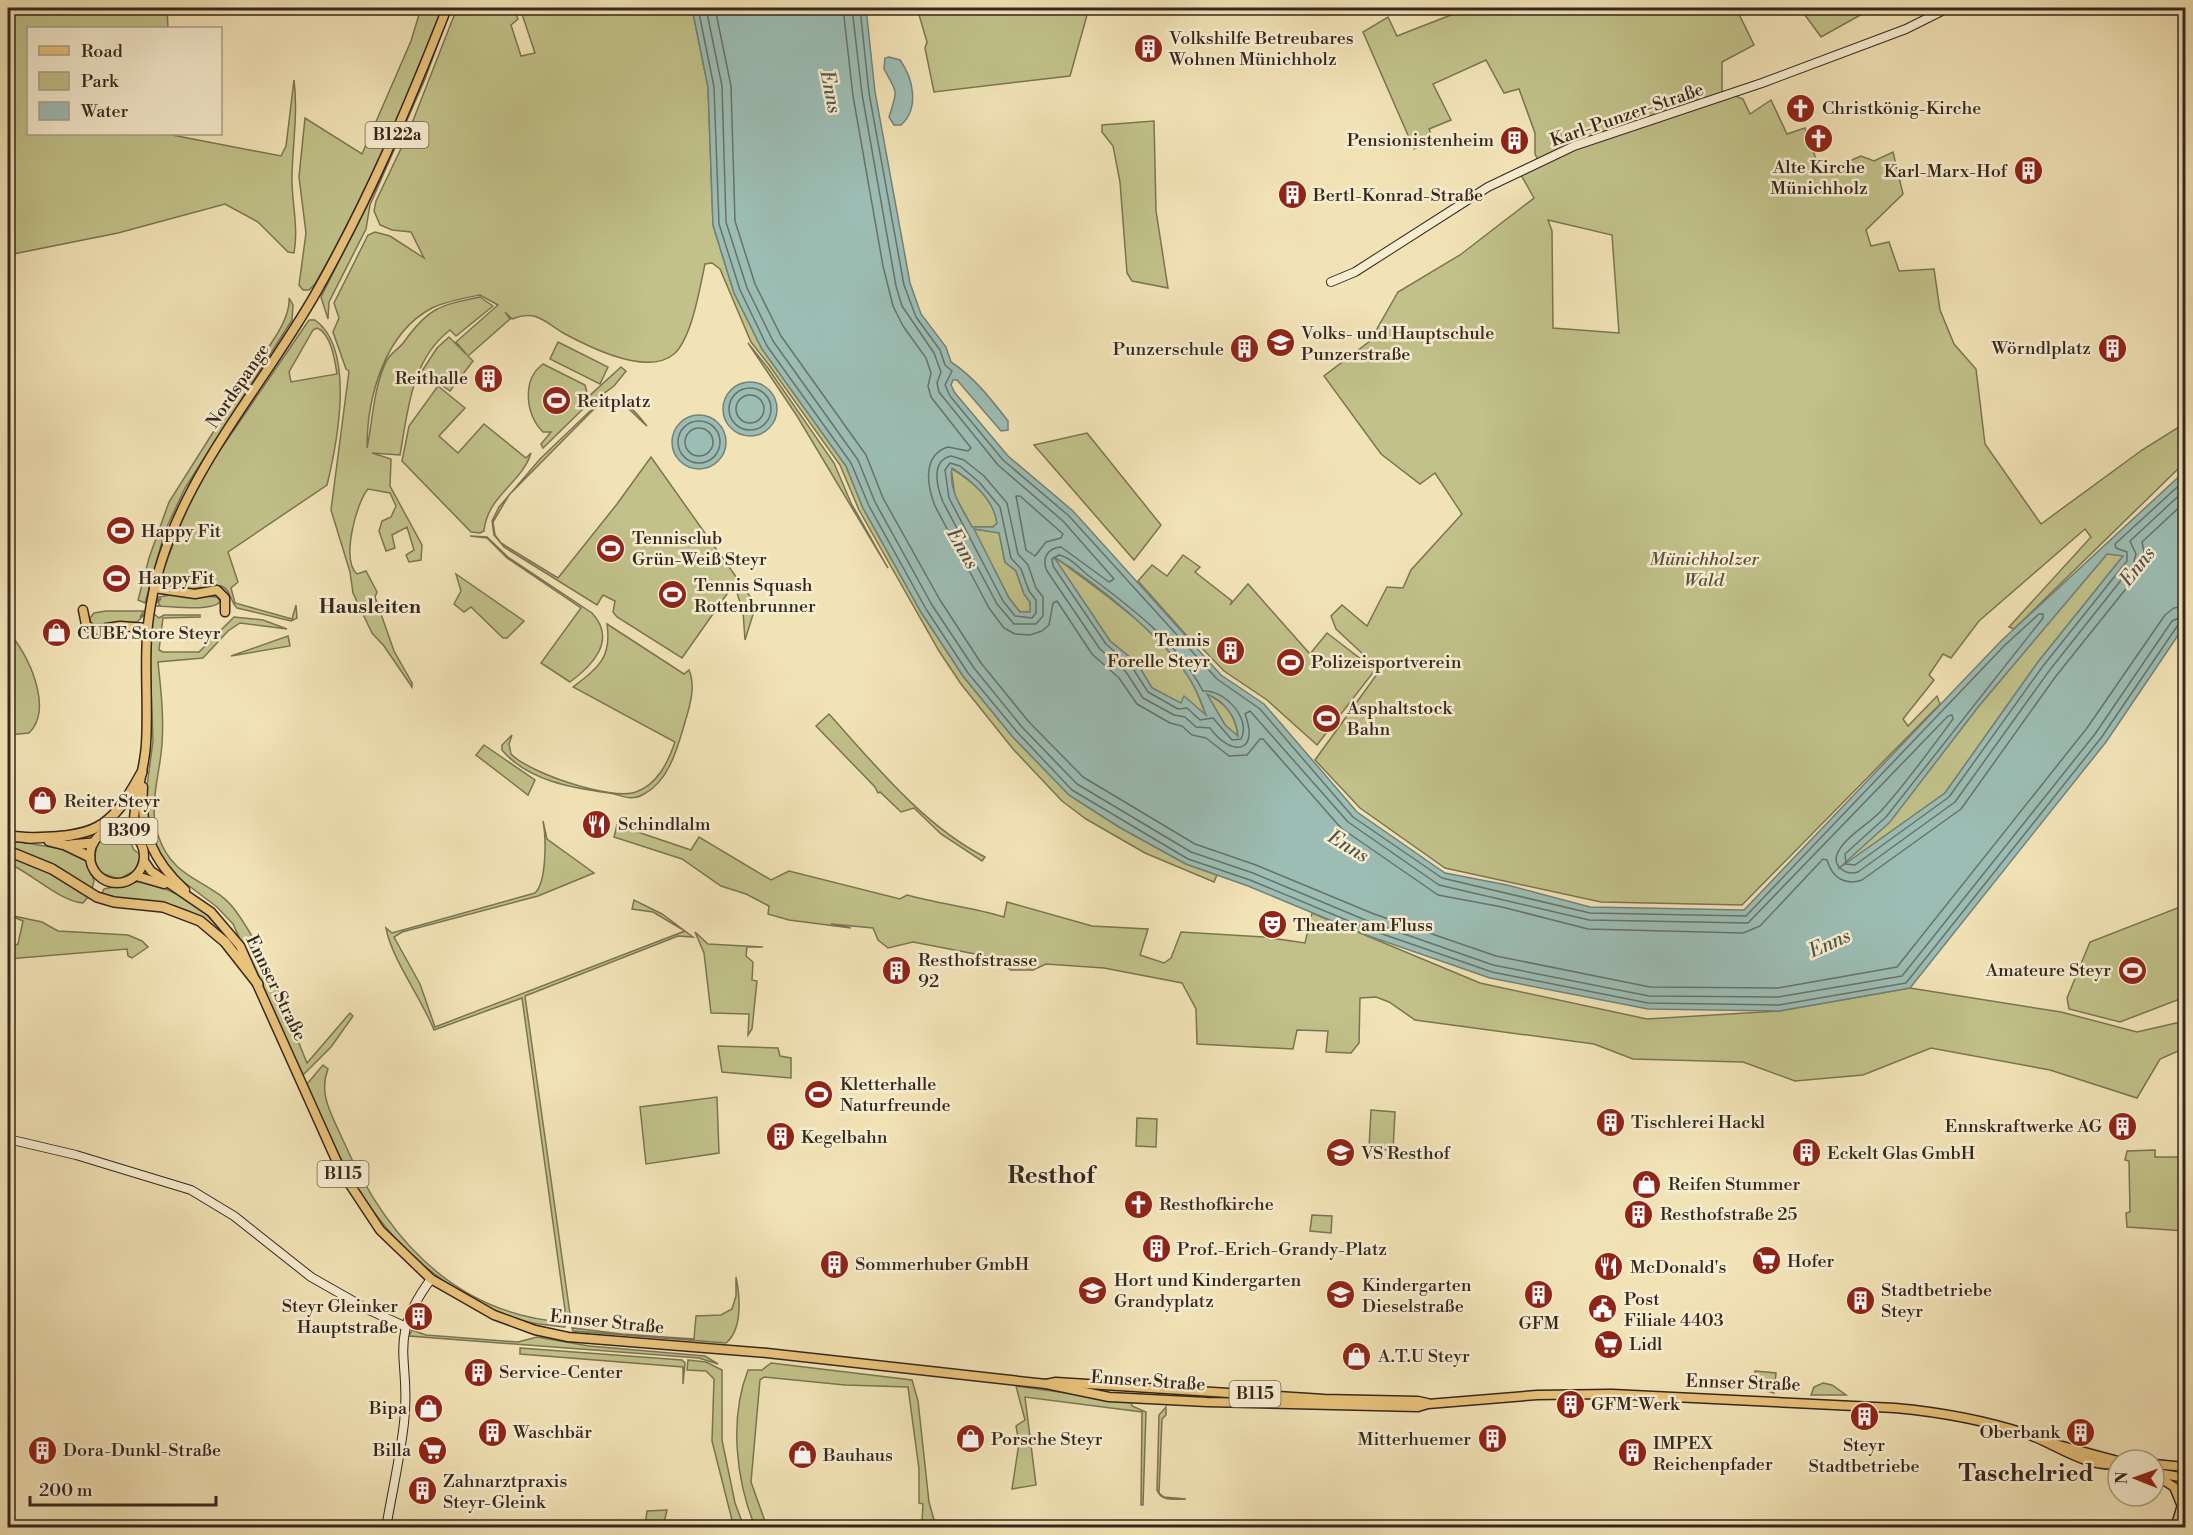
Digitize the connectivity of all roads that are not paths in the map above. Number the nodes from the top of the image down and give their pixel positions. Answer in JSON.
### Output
{"nodes":[{"id":1,"x":447,"y":8,"type":"edge"},
{"id":2,"x":1948,"y":8,"type":"edge"},
{"id":3,"x":1331,"y":282,"type":"dead end"},
{"id":4,"x":154,"y":588,"type":"junction"},
{"id":5,"x":83,"y":610,"type":"dead end"},
{"id":6,"x":225,"y":612,"type":"dead end"},
{"id":7,"x":147,"y":628,"type":"junction"},
{"id":8,"x":144,"y":762,"type":"junction"},
{"id":9,"x":142,"y":772,"type":"junction"},
{"id":10,"x":134,"y":804,"type":"junction"},
{"id":11,"x":119,"y":828,"type":"junction"},
{"id":12,"x":134,"y":833,"type":"junction"},
{"id":13,"x":8,"y":836,"type":"edge"},
{"id":14,"x":27,"y":838,"type":"junction"},
{"id":15,"x":93,"y":843,"type":"junction"},
{"id":16,"x":65,"y":845,"type":"junction"},
{"id":17,"x":8,"y":851,"type":"edge"},
{"id":18,"x":90,"y":857,"type":"junction"},
{"id":19,"x":144,"y":861,"type":"junction"},
{"id":20,"x":136,"y":876,"type":"junction"},
{"id":21,"x":178,"y":891,"type":"junction"},
{"id":22,"x":201,"y":904,"type":"junction"},
{"id":23,"x":258,"y":984,"type":"junction"},
{"id":24,"x":8,"y":1139,"type":"edge"},
{"id":25,"x":431,"y":1279,"type":"junction"},
{"id":26,"x":404,"y":1326,"type":"junction"},
{"id":27,"x":2106,"y":1465,"type":"edge"},
{"id":28,"x":2166,"y":1465,"type":"edge"},
{"id":29,"x":2186,"y":1467,"type":"edge"},
{"id":30,"x":2166,"y":1476,"type":"edge"},
{"id":31,"x":2186,"y":1478,"type":"edge"},
{"id":32,"x":2166,"y":1482,"type":"edge"},
{"id":33,"x":2186,"y":1492,"type":"edge"},
{"id":34,"x":2181,"y":1504,"type":"junction"},
{"id":35,"x":386,"y":1527,"type":"edge"},
{"id":36,"x":2175,"y":1527,"type":"edge"}],
"edges":[{"from":1,"to":4,"type":"main road","name":"Nordspange","number":"B122a"},
{"from":2,"to":3,"type":"street","name":"Karl-Punzer-Straße"},
{"from":4,"to":6,"type":"main road"},
{"from":4,"to":7,"type":"main road","name":"Nordspange","number":"B122a"},
{"from":5,"to":7,"type":"main road"},
{"from":7,"to":8,"type":"main road","name":"Nordspange","number":"B122a"},
{"from":8,"to":9,"type":"main road","name":"Nordspange","number":"B122a"},
{"from":8,"to":22,"type":"main road"},
{"from":9,"to":10,"type":"main road","name":"Nordspange","number":"B122a"},
{"from":9,"to":14,"type":"highway"},
{"from":10,"to":11,"type":"main road","name":"Nordspange","number":"B122a"},
{"from":10,"to":12,"type":"main road","name":"Nordspange","number":"B122a"},
{"from":11,"to":12,"type":"main road","number":"B309"},
{"from":11,"to":15,"type":"main road","number":"B309"},
{"from":12,"to":19,"type":"main road","number":"B309"},
{"from":13,"to":14,"type":"highway","number":"B309"},
{"from":14,"to":16,"type":"highway","number":"B309"},
{"from":15,"to":16,"type":"highway","number":"B309"},
{"from":15,"to":18,"type":"main road","number":"B309"},
{"from":16,"to":18,"type":"highway","number":"B309"},
{"from":17,"to":23,"type":"highway"},
{"from":18,"to":20,"type":"main road","number":"B309"},
{"from":19,"to":20,"type":"main road","number":"B309"},
{"from":19,"to":21,"type":"main road","name":"Ennser Straße","number":"B115"},
{"from":20,"to":21,"type":"main road","name":"Ennser Straße","number":"B115"},
{"from":21,"to":22,"type":"main road","name":"Ennser Straße","number":"B115"},
{"from":22,"to":23,"type":"main road","name":"Ennser Straße","number":"B115"},
{"from":23,"to":25,"type":"main road","name":"Ennser Straße","number":"B115"},
{"from":24,"to":26,"type":"street"},
{"from":25,"to":26,"type":"street"},
{"from":25,"to":27,"type":"main road","name":"Ennser Straße","number":"B115"},
{"from":26,"to":35,"type":"street"},
{"from":28,"to":29,"type":"main road"},
{"from":30,"to":31,"type":"main road"},
{"from":32,"to":34,"type":"main road"},
{"from":33,"to":34,"type":"main road"},
{"from":34,"to":36,"type":"main road"}]}
